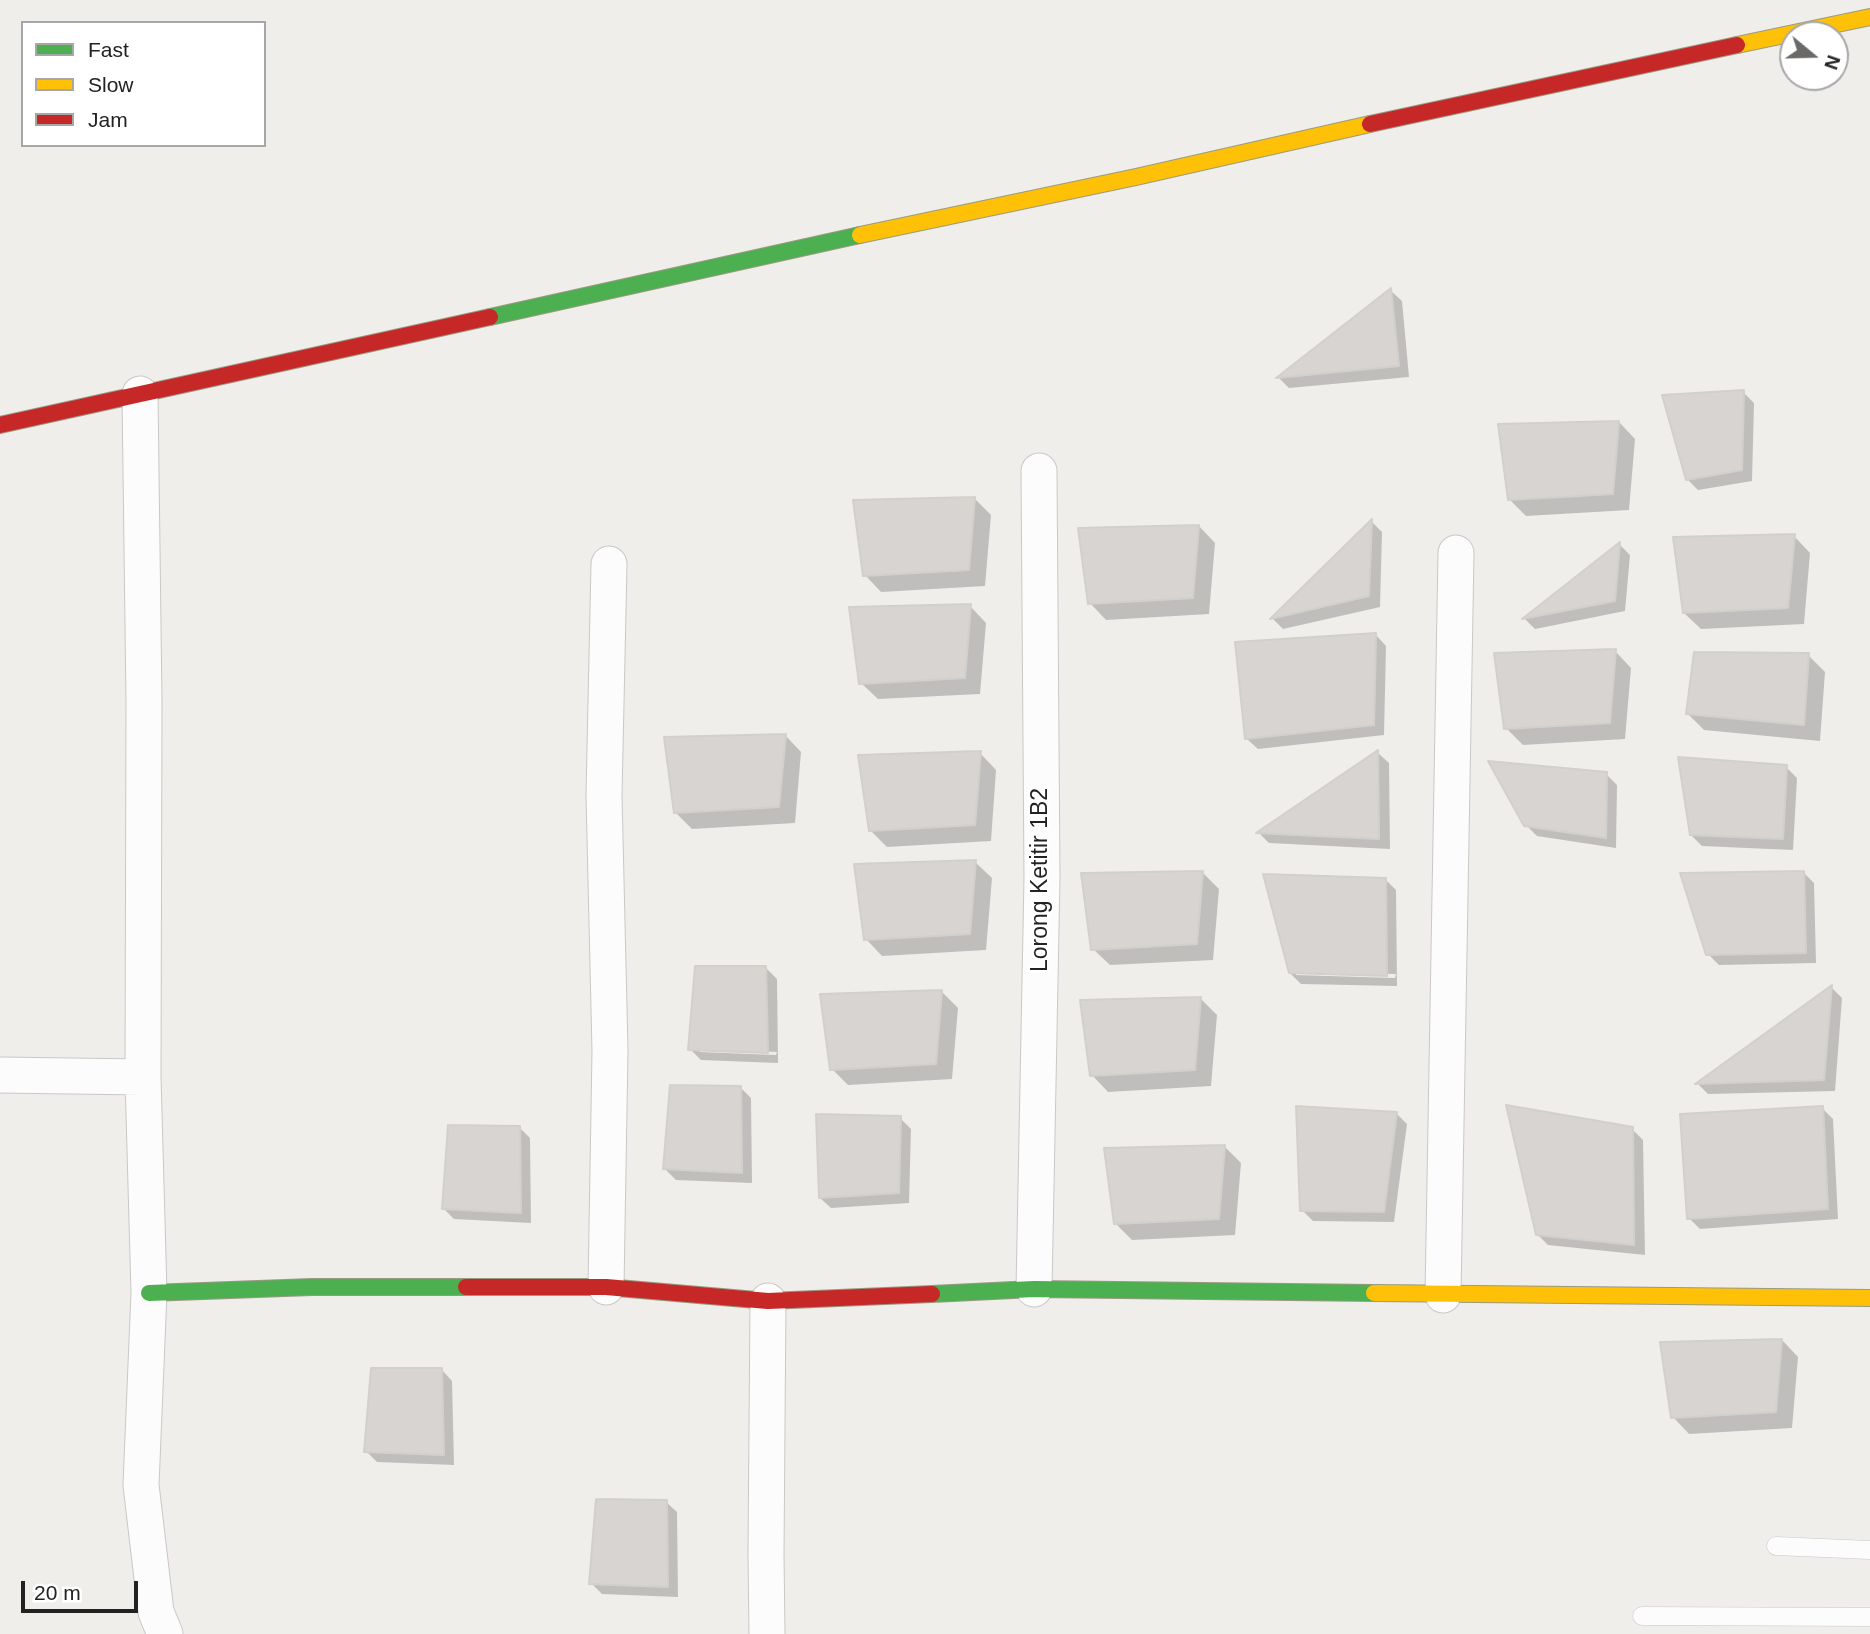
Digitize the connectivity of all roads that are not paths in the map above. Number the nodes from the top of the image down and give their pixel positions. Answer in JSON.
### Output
{"nodes":[{"id":1,"x":1870,"y":17,"type":"edge"},
{"id":2,"x":140,"y":394,"type":"junction"},
{"id":3,"x":0,"y":425,"type":"edge"},
{"id":4,"x":1039,"y":471,"type":"dead end"},
{"id":5,"x":1456,"y":553,"type":"dead end"},
{"id":6,"x":609,"y":564,"type":"dead end"},
{"id":7,"x":0,"y":1075,"type":"edge"},
{"id":8,"x":143,"y":1077,"type":"junction"},
{"id":9,"x":606,"y":1287,"type":"junction"},
{"id":10,"x":1034,"y":1289,"type":"junction"},
{"id":11,"x":149,"y":1293,"type":"junction"},
{"id":12,"x":1443,"y":1295,"type":"junction"},
{"id":13,"x":1870,"y":1298,"type":"edge"},
{"id":14,"x":768,"y":1301,"type":"junction"},
{"id":15,"x":1776,"y":1546,"type":"dead end"},
{"id":16,"x":1870,"y":1550,"type":"edge"},
{"id":17,"x":1642,"y":1616,"type":"dead end"},
{"id":18,"x":1870,"y":1617,"type":"edge"},
{"id":19,"x":165,"y":1634,"type":"edge"},
{"id":20,"x":768,"y":1634,"type":"edge"}],
"edges":[{"from":1,"to":2,"type":"street"},
{"from":2,"to":3,"type":"street"},
{"from":2,"to":8,"type":"street"},
{"from":4,"to":10,"type":"street","name":"Lorong Ketitir 1B2"},
{"from":5,"to":12,"type":"street"},
{"from":6,"to":9,"type":"street"},
{"from":7,"to":8,"type":"street"},
{"from":8,"to":11,"type":"street"},
{"from":9,"to":11,"type":"street"},
{"from":9,"to":14,"type":"street"},
{"from":10,"to":12,"type":"street"},
{"from":10,"to":14,"type":"street"},
{"from":11,"to":19,"type":"street"},
{"from":12,"to":13,"type":"street"},
{"from":14,"to":20,"type":"street"},
{"from":15,"to":16,"type":"lane"},
{"from":17,"to":18,"type":"lane"}]}
